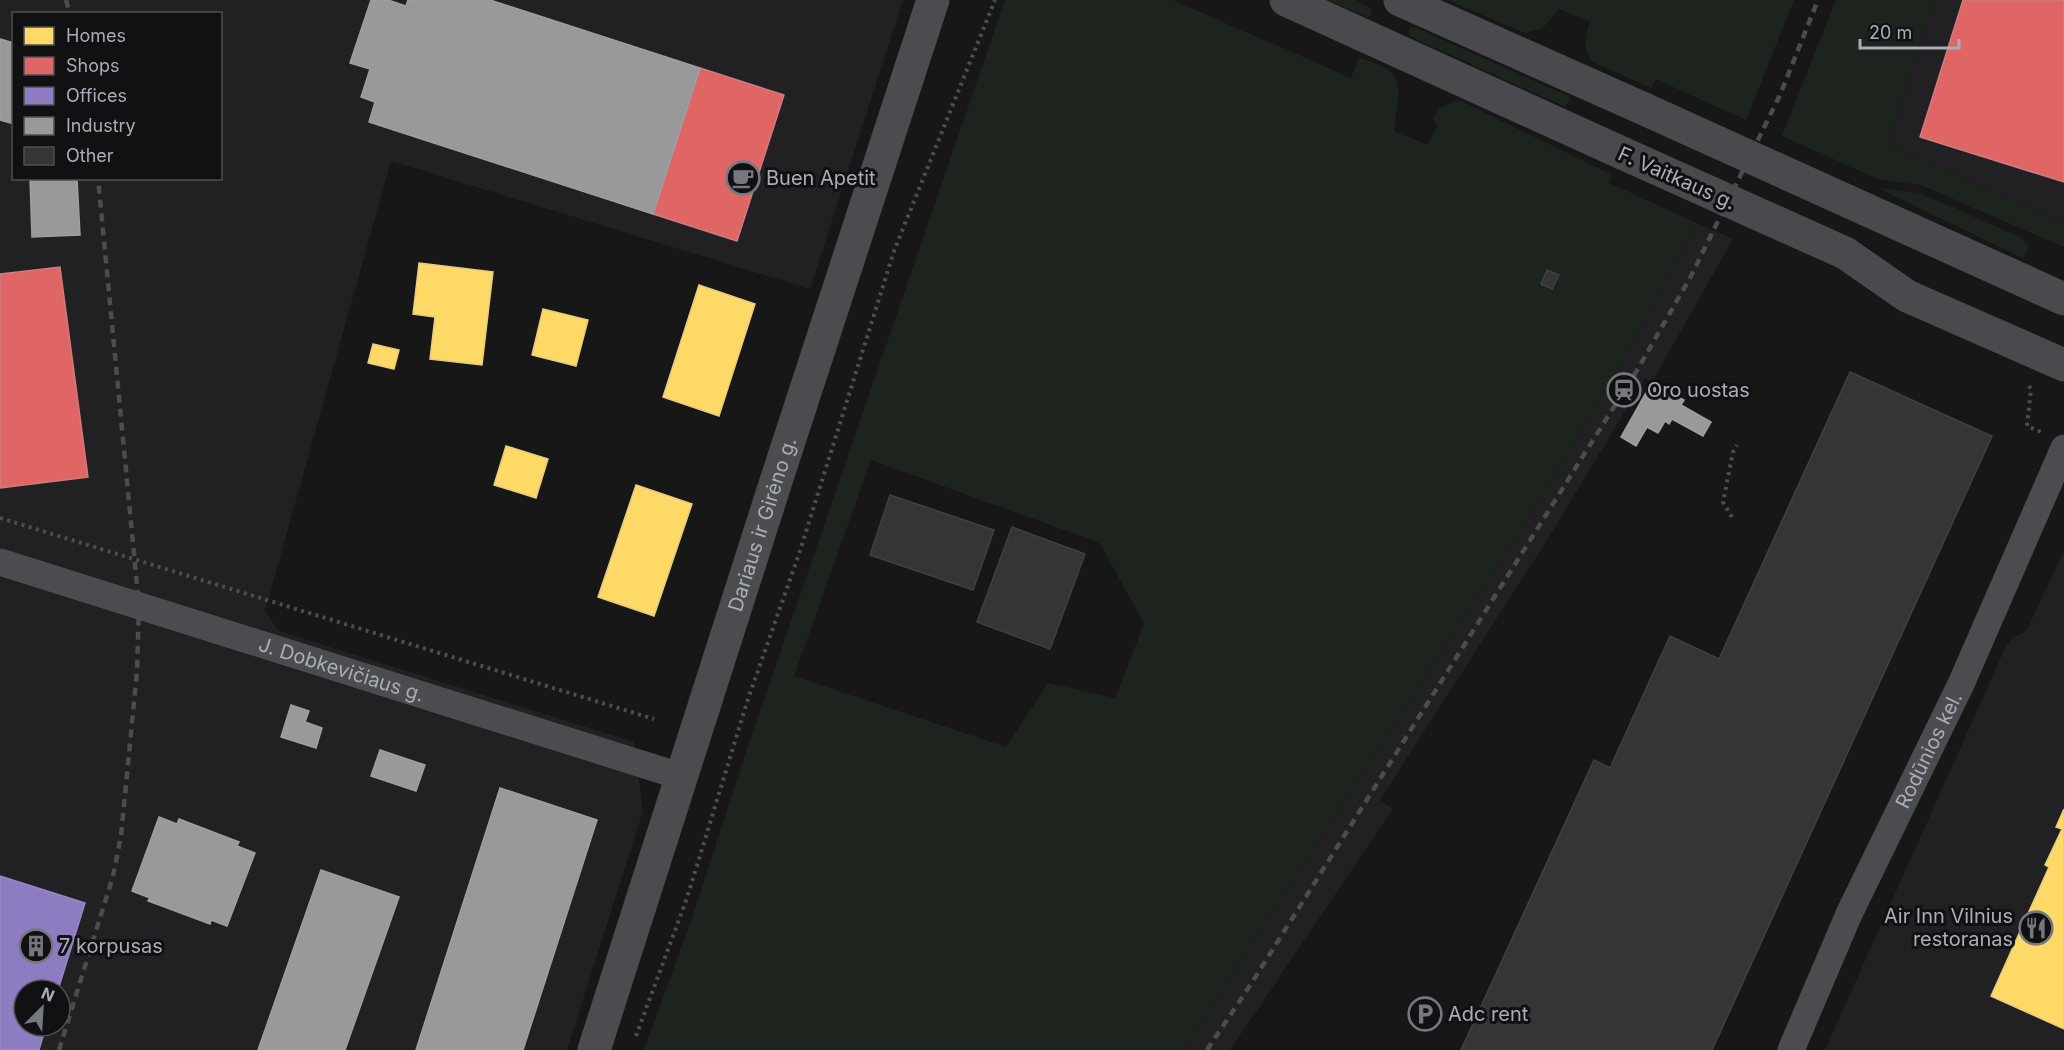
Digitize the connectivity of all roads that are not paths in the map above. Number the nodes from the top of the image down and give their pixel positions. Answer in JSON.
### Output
{"nodes":[{"id":1,"x":933,"y":0,"type":"edge"},
{"id":2,"x":1286,"y":0,"type":"edge"},
{"id":3,"x":1400,"y":0,"type":"edge"},
{"id":4,"x":2064,"y":299,"type":"edge"},
{"id":5,"x":2064,"y":365,"type":"edge"},
{"id":6,"x":2055,"y":441,"type":"edge"},
{"id":7,"x":0,"y":562,"type":"edge"},
{"id":8,"x":683,"y":777,"type":"junction"},
{"id":9,"x":594,"y":1050,"type":"edge"},
{"id":10,"x":1791,"y":1050,"type":"edge"}],
"edges":[{"from":1,"to":8,"type":"street","name":"Dariaus ir Girėno g."},
{"from":2,"to":5,"type":"main road","name":"F. Vaitkaus g.","bridge":true},
{"from":3,"to":4,"type":"main road","bridge":true},
{"from":6,"to":10,"type":"street","name":"Rodūnios kel."},
{"from":7,"to":8,"type":"street","name":"J. Dobkevičiaus g."},
{"from":8,"to":9,"type":"street","name":"Dariaus ir Girėno g."}]}
